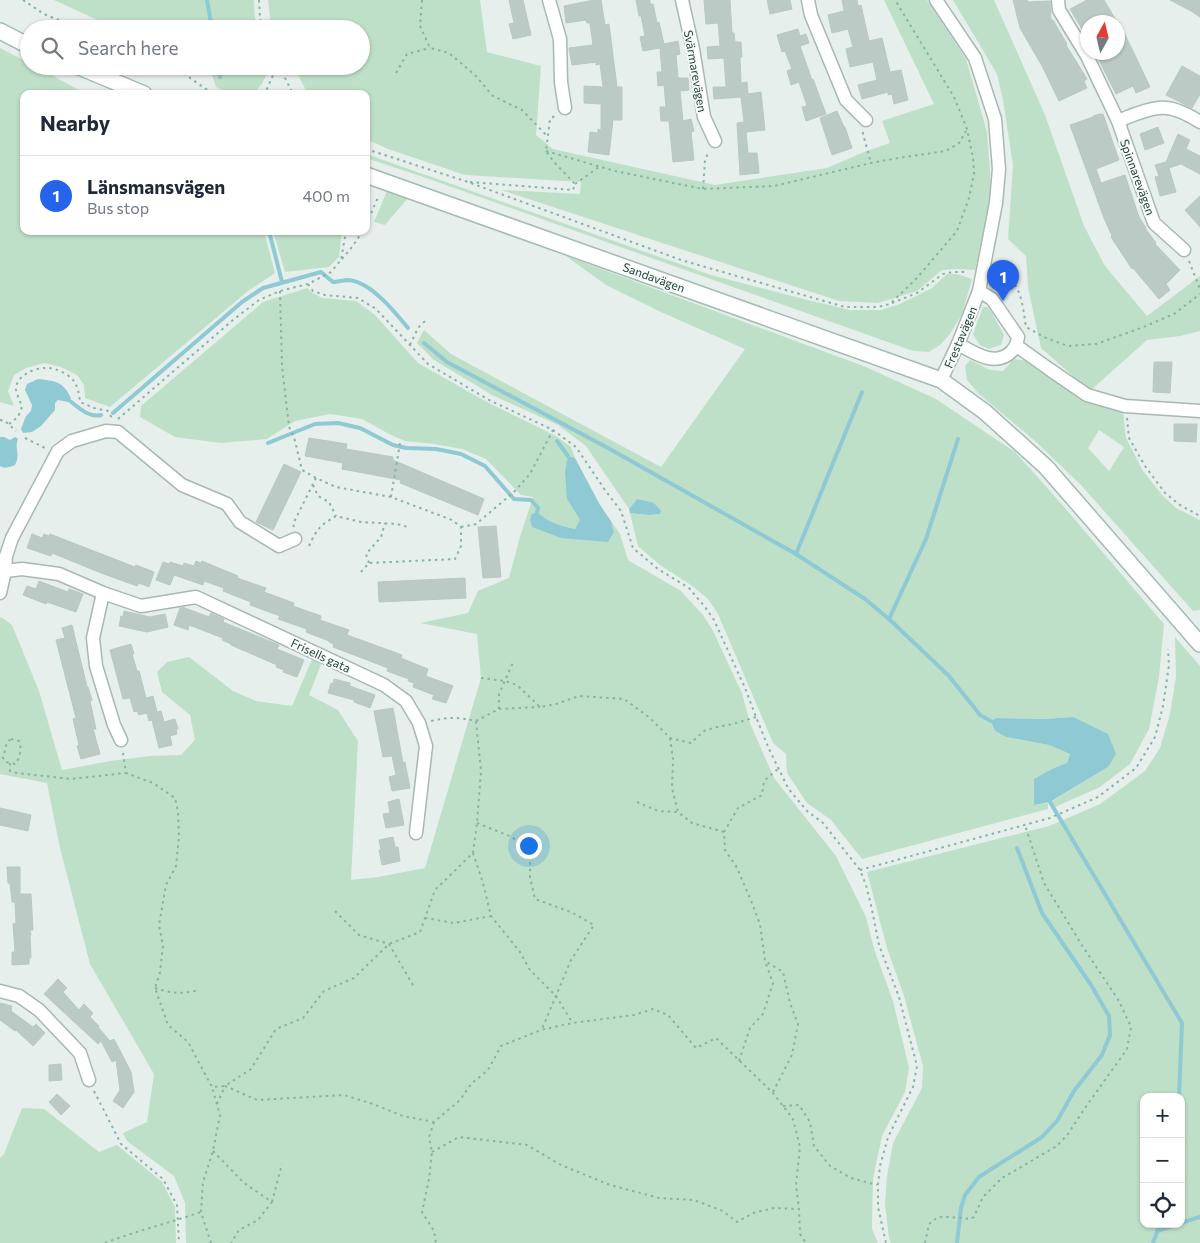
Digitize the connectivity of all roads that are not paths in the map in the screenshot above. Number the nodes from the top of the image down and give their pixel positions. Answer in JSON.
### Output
{"nodes":[{"id":1,"x":549,"y":0,"type":"edge"},
{"id":2,"x":682,"y":0,"type":"edge"},
{"id":3,"x":808,"y":0,"type":"edge"},
{"id":4,"x":936,"y":0,"type":"edge"},
{"id":5,"x":1058,"y":0,"type":"edge"},
{"id":6,"x":0,"y":31,"type":"edge"},
{"id":7,"x":20,"y":41,"type":"edge"},
{"id":8,"x":99,"y":75,"type":"edge"},
{"id":9,"x":134,"y":90,"type":"edge"},
{"id":10,"x":565,"y":108,"type":"road end"},
{"id":11,"x":866,"y":120,"type":"road end"},
{"id":12,"x":1118,"y":121,"type":"junction"},
{"id":13,"x":1200,"y":122,"type":"edge"},
{"id":14,"x":715,"y":141,"type":"road end"},
{"id":15,"x":370,"y":176,"type":"edge"},
{"id":16,"x":1184,"y":250,"type":"road end"},
{"id":17,"x":979,"y":292,"type":"junction"},
{"id":18,"x":958,"y":344,"type":"junction"},
{"id":19,"x":1017,"y":346,"type":"junction"},
{"id":20,"x":941,"y":380,"type":"junction"},
{"id":21,"x":1200,"y":411,"type":"edge"},
{"id":22,"x":295,"y":539,"type":"road end"},
{"id":23,"x":5,"y":572,"type":"junction"},
{"id":24,"x":0,"y":593,"type":"edge"},
{"id":25,"x":103,"y":593,"type":"junction"},
{"id":26,"x":1200,"y":644,"type":"edge"},
{"id":27,"x":121,"y":740,"type":"road end"},
{"id":28,"x":416,"y":832,"type":"dead end"},
{"id":29,"x":0,"y":991,"type":"edge"},
{"id":30,"x":89,"y":1080,"type":"road end"}],
"edges":[{"from":1,"to":10,"type":"street"},
{"from":2,"to":14,"type":"street","name":"Svärmarevägen"},
{"from":3,"to":11,"type":"street"},
{"from":4,"to":17,"type":"street","name":"Frestavägen"},
{"from":5,"to":12,"type":"street","name":"Spinnarevägen"},
{"from":6,"to":7,"type":"street"},
{"from":8,"to":9,"type":"street"},
{"from":12,"to":13,"type":"street"},
{"from":12,"to":16,"type":"street","name":"Spinnarevägen"},
{"from":15,"to":20,"type":"street","name":"Sandavägen"},
{"from":17,"to":18,"type":"street","name":"Frestavägen"},
{"from":17,"to":19,"type":"street"},
{"from":18,"to":19,"type":"street"},
{"from":18,"to":20,"type":"street","name":"Frestavägen"},
{"from":19,"to":21,"type":"street"},
{"from":20,"to":26,"type":"street","name":"Frestavägen"},
{"from":22,"to":23,"type":"street"},
{"from":23,"to":24,"type":"street"},
{"from":23,"to":25,"type":"street","name":"Frisells gata"},
{"from":25,"to":27,"type":"street"},
{"from":25,"to":28,"type":"street","name":"Frisells gata"},
{"from":29,"to":30,"type":"street"}]}
